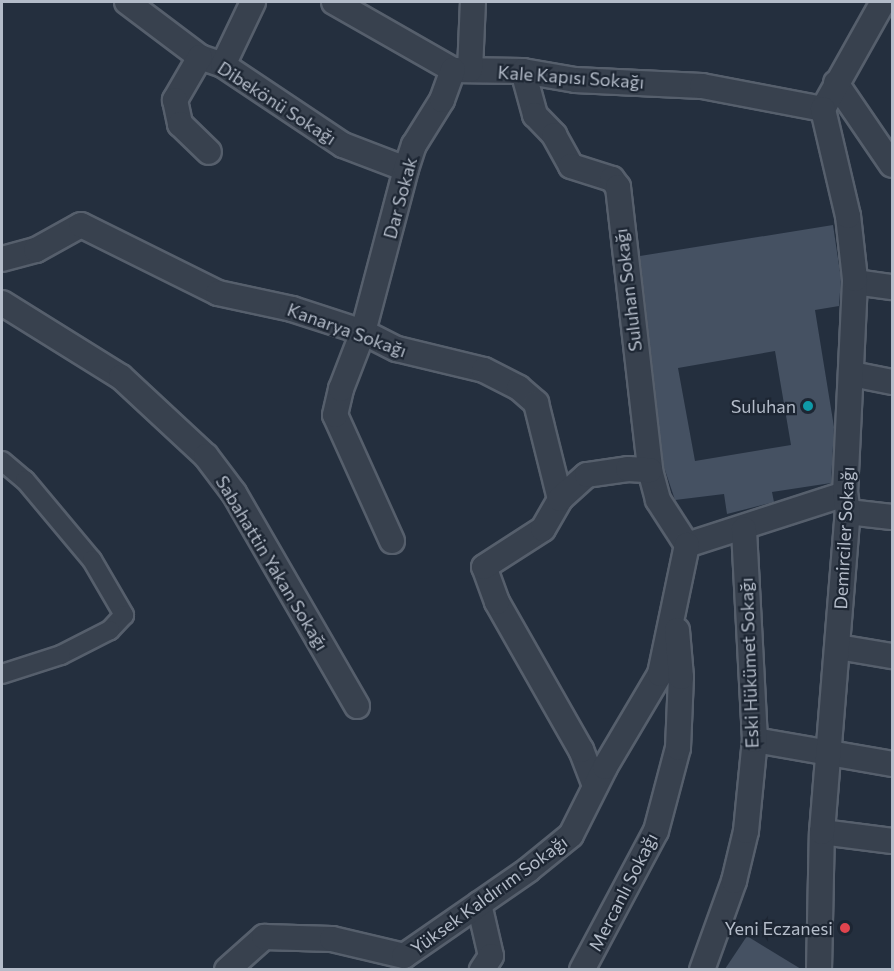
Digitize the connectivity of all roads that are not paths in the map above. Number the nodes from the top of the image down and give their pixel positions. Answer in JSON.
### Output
{"nodes":[{"id":1,"x":127,"y":2,"type":"edge"},
{"id":2,"x":253,"y":2,"type":"edge"},
{"id":3,"x":334,"y":2,"type":"edge"},
{"id":4,"x":473,"y":2,"type":"edge"},
{"id":5,"x":883,"y":2,"type":"edge"},
{"id":6,"x":211,"y":61,"type":"junction"},
{"id":7,"x":461,"y":70,"type":"junction"},
{"id":8,"x":523,"y":71,"type":"junction"},
{"id":9,"x":837,"y":83,"type":"junction"},
{"id":10,"x":823,"y":109,"type":"junction"},
{"id":11,"x":209,"y":152,"type":"dead end"},
{"id":12,"x":892,"y":165,"type":"edge"},
{"id":13,"x":406,"y":169,"type":"junction"},
{"id":14,"x":2,"y":259,"type":"edge"},
{"id":15,"x":855,"y":282,"type":"junction"},
{"id":16,"x":892,"y":287,"type":"edge"},
{"id":17,"x":2,"y":303,"type":"edge"},
{"id":18,"x":363,"y":332,"type":"junction"},
{"id":19,"x":852,"y":375,"type":"junction"},
{"id":20,"x":892,"y":382,"type":"edge"},
{"id":21,"x":2,"y":460,"type":"edge"},
{"id":22,"x":650,"y":470,"type":"junction"},
{"id":23,"x":560,"y":498,"type":"junction"},
{"id":24,"x":847,"y":503,"type":"junction"},
{"id":25,"x":892,"y":517,"type":"edge"},
{"id":26,"x":744,"y":529,"type":"junction"},
{"id":27,"x":392,"y":541,"type":"dead end"},
{"id":28,"x":687,"y":545,"type":"junction"},
{"id":29,"x":675,"y":600,"type":"junction"},
{"id":30,"x":838,"y":647,"type":"junction"},
{"id":31,"x":892,"y":656,"type":"edge"},
{"id":32,"x":2,"y":674,"type":"edge"},
{"id":33,"x":357,"y":706,"type":"dead end"},
{"id":34,"x":755,"y":740,"type":"junction"},
{"id":35,"x":828,"y":752,"type":"junction"},
{"id":36,"x":892,"y":764,"type":"edge"},
{"id":37,"x":595,"y":786,"type":"junction"},
{"id":38,"x":822,"y":832,"type":"junction"},
{"id":39,"x":892,"y":841,"type":"edge"},
{"id":40,"x":479,"y":904,"type":"junction"},
{"id":41,"x":398,"y":963,"type":"edge"},
{"id":42,"x":227,"y":969,"type":"edge"},
{"id":43,"x":482,"y":969,"type":"edge"},
{"id":44,"x":582,"y":969,"type":"edge"},
{"id":45,"x":702,"y":969,"type":"edge"},
{"id":46,"x":819,"y":969,"type":"edge"}],
"edges":[{"from":1,"to":6,"type":"street","name":"Dibekönü Sokağı"},
{"from":2,"to":6,"type":"street"},
{"from":3,"to":7,"type":"street","name":"Kale Kapısı Sokağı"},
{"from":4,"to":7,"type":"street","name":"Dar Sokak"},
{"from":5,"to":9,"type":"street"},
{"from":6,"to":11,"type":"street"},
{"from":6,"to":13,"type":"street","name":"Dibekönü Sokağı"},
{"from":7,"to":8,"type":"street","name":"Kale Kapısı Sokağı"},
{"from":7,"to":13,"type":"street","name":"Dar Sokak"},
{"from":8,"to":10,"type":"street","name":"Kale Kapısı Sokağı"},
{"from":8,"to":22,"type":"street","name":"Suluhan Sokağı"},
{"from":9,"to":10,"type":"street"},
{"from":9,"to":12,"type":"street"},
{"from":10,"to":15,"type":"street","name":"Demirciler Sokağı"},
{"from":13,"to":18,"type":"street","name":"Dar Sokak"},
{"from":14,"to":18,"type":"street","name":"Kanarya Sokağı"},
{"from":15,"to":16,"type":"street"},
{"from":15,"to":19,"type":"street","name":"Demirciler Sokağı"},
{"from":17,"to":33,"type":"street","name":"Sabahattin Yakan Sokağı"},
{"from":18,"to":23,"type":"street","name":"Kanarya Sokağı"},
{"from":18,"to":27,"type":"street","name":"Dar Sokak"},
{"from":19,"to":20,"type":"street"},
{"from":19,"to":24,"type":"street","name":"Demirciler Sokağı"},
{"from":21,"to":32,"type":"street"},
{"from":22,"to":23,"type":"street"},
{"from":22,"to":28,"type":"street","name":"Suluhan Sokağı"},
{"from":23,"to":37,"type":"street"},
{"from":24,"to":25,"type":"street"},
{"from":24,"to":26,"type":"street"},
{"from":24,"to":30,"type":"street","name":"Demirciler Sokağı"},
{"from":26,"to":28,"type":"street"},
{"from":26,"to":34,"type":"street","name":"Eski Hükümet Sokağı"},
{"from":28,"to":29,"type":"street","name":"Yüksek Kaldırım Sokağı"},
{"from":29,"to":37,"type":"street","name":"Yüksek Kaldırım Sokağı"},
{"from":29,"to":44,"type":"street","name":"Mercanlı Sokağı"},
{"from":30,"to":31,"type":"street"},
{"from":30,"to":35,"type":"street","name":"Demirciler Sokağı"},
{"from":34,"to":35,"type":"street"},
{"from":34,"to":45,"type":"street","name":"Eski Hükümet Sokağı"},
{"from":35,"to":36,"type":"street"},
{"from":35,"to":38,"type":"street","name":"Demirciler Sokağı"},
{"from":37,"to":40,"type":"street","name":"Yüksek Kaldırım Sokağı"},
{"from":38,"to":39,"type":"street"},
{"from":38,"to":46,"type":"street","name":"Demirciler Sokağı"},
{"from":40,"to":41,"type":"street","name":"Yüksek Kaldırım Sokağı"},
{"from":40,"to":43,"type":"street"},
{"from":41,"to":42,"type":"street","name":"Yüksek Kaldırım Sokağı"}]}
